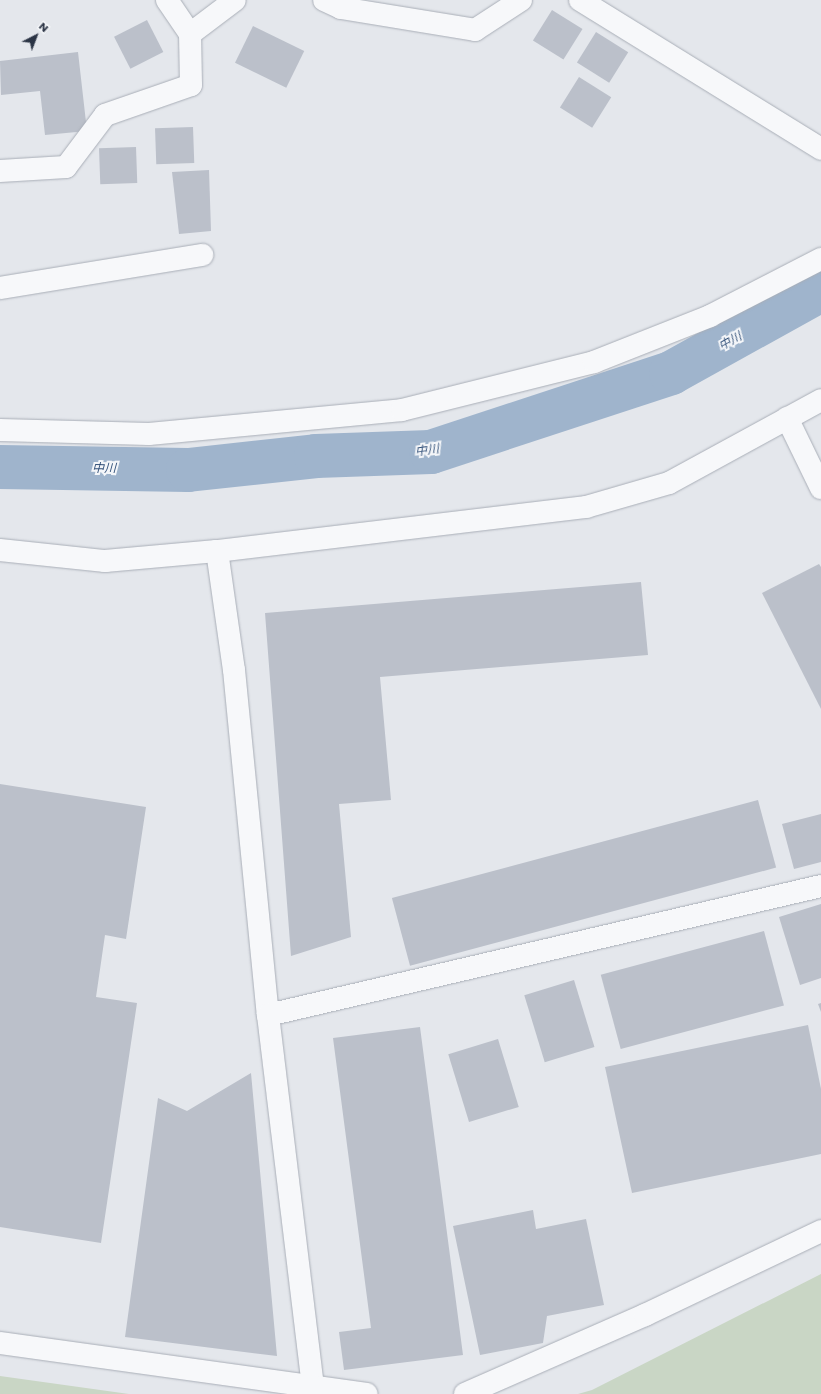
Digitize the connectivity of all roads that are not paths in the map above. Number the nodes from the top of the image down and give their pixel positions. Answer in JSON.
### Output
{"nodes":[{"id":1,"x":167,"y":0,"type":"edge"},
{"id":2,"x":235,"y":0,"type":"edge"},
{"id":3,"x":324,"y":0,"type":"edge"},
{"id":4,"x":521,"y":0,"type":"edge"},
{"id":5,"x":580,"y":0,"type":"edge"},
{"id":6,"x":190,"y":34,"type":"junction"},
{"id":7,"x":821,"y":149,"type":"edge"},
{"id":8,"x":0,"y":171,"type":"edge"},
{"id":9,"x":202,"y":255,"type":"dead end"},
{"id":10,"x":821,"y":259,"type":"edge"},
{"id":11,"x":0,"y":288,"type":"edge"},
{"id":12,"x":821,"y":400,"type":"edge"},
{"id":13,"x":787,"y":418,"type":"junction"},
{"id":14,"x":0,"y":430,"type":"edge"},
{"id":15,"x":821,"y":488,"type":"edge"},
{"id":16,"x":0,"y":550,"type":"edge"},
{"id":17,"x":218,"y":552,"type":"junction"},
{"id":18,"x":821,"y":886,"type":"edge"},
{"id":19,"x":268,"y":1015,"type":"junction"},
{"id":20,"x":821,"y":1231,"type":"edge"},
{"id":21,"x":0,"y":1343,"type":"edge"},
{"id":22,"x":313,"y":1387,"type":"junction"},
{"id":23,"x":366,"y":1394,"type":"edge"},
{"id":24,"x":465,"y":1394,"type":"edge"}],
"edges":[{"from":1,"to":6,"type":"street"},
{"from":2,"to":6,"type":"street"},
{"from":3,"to":4,"type":"street"},
{"from":5,"to":7,"type":"street"},
{"from":6,"to":8,"type":"street"},
{"from":9,"to":11,"type":"street"},
{"from":10,"to":14,"type":"street"},
{"from":12,"to":13,"type":"street"},
{"from":13,"to":15,"type":"street"},
{"from":13,"to":17,"type":"street"},
{"from":16,"to":17,"type":"street"},
{"from":17,"to":19,"type":"street"},
{"from":18,"to":19,"type":"street"},
{"from":19,"to":22,"type":"street"},
{"from":20,"to":24,"type":"street"},
{"from":21,"to":22,"type":"street"},
{"from":22,"to":23,"type":"street"}]}
